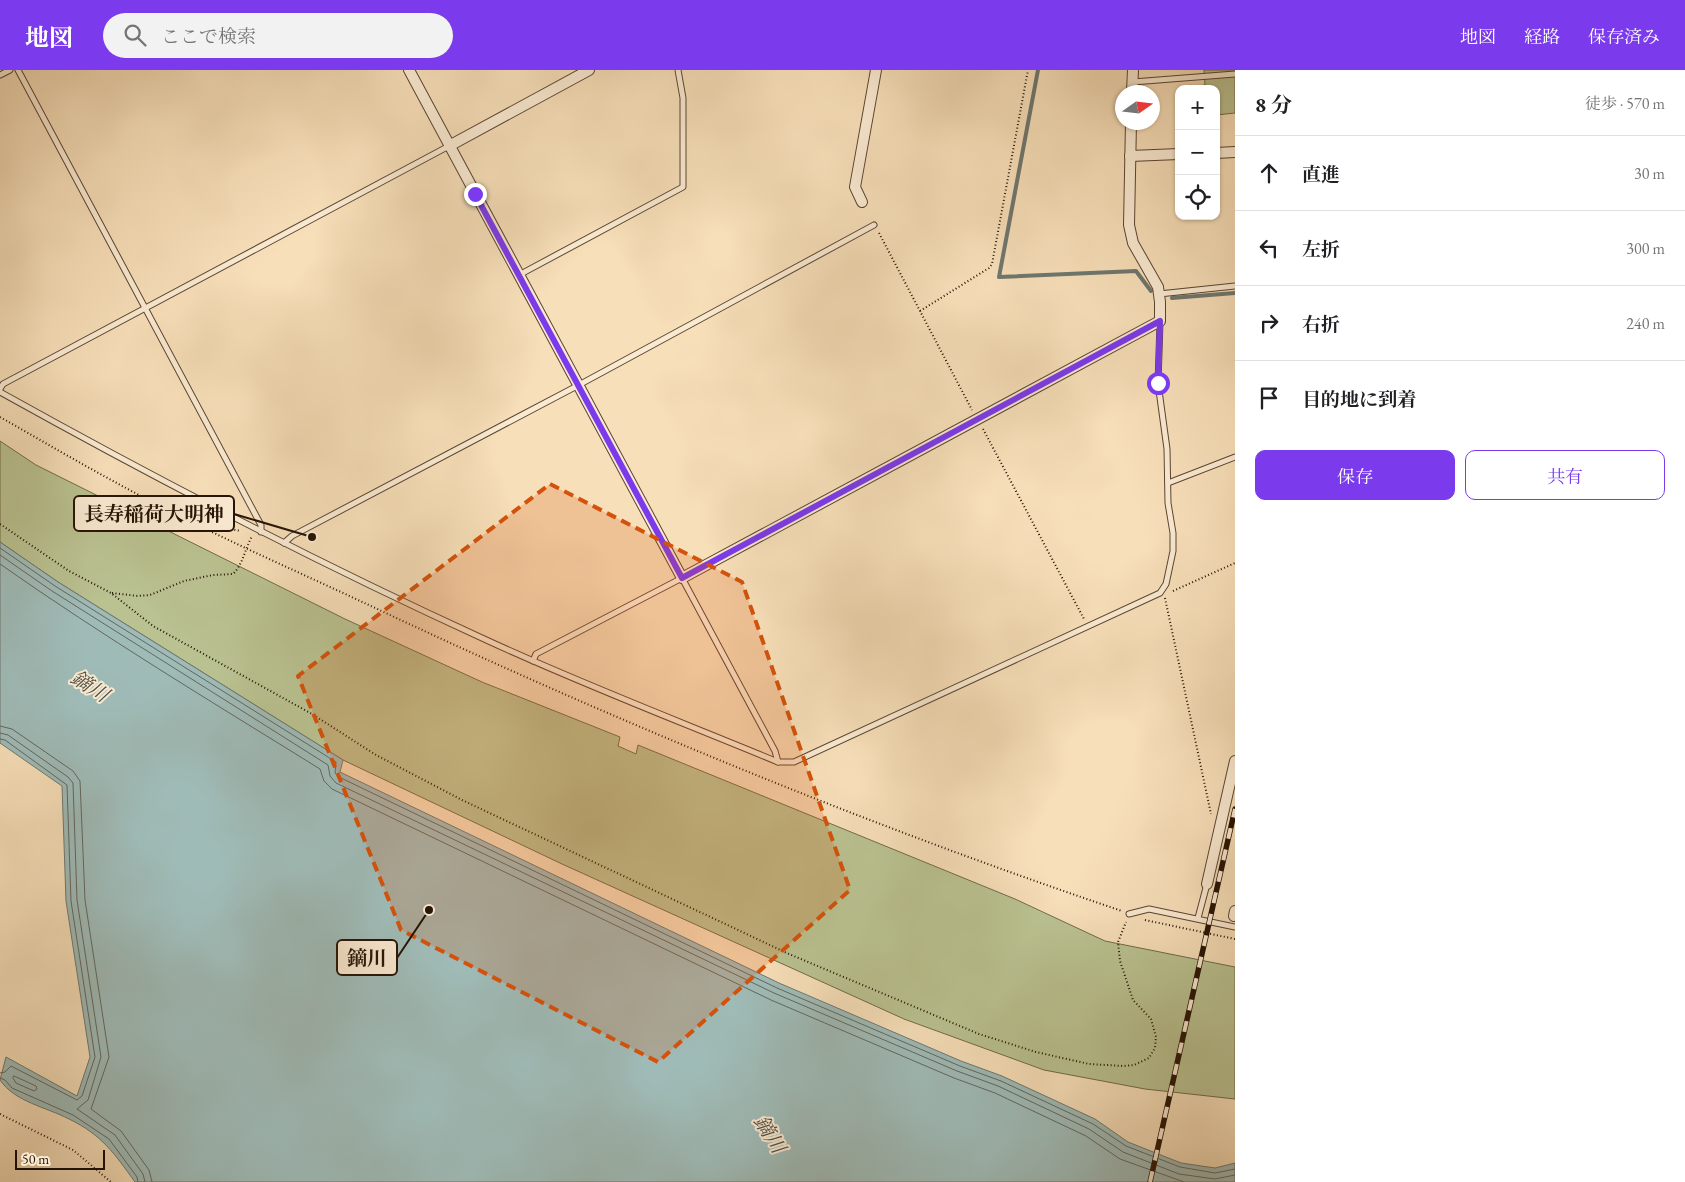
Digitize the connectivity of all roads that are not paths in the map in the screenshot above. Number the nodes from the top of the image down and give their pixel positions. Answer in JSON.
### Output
{"nodes":[{"id":1,"x":10,"y":70,"type":"edge"},
{"id":2,"x":18,"y":70,"type":"edge"},
{"id":3,"x":409,"y":70,"type":"edge"},
{"id":4,"x":589,"y":70,"type":"edge"},
{"id":5,"x":678,"y":70,"type":"edge"},
{"id":6,"x":876,"y":70,"type":"edge"},
{"id":7,"x":1133,"y":70,"type":"edge"},
{"id":8,"x":1235,"y":74,"type":"edge"},
{"id":9,"x":0,"y":76,"type":"edge"},
{"id":10,"x":1132,"y":85,"type":"edge"},
{"id":11,"x":1148,"y":85,"type":"edge"},
{"id":12,"x":1131,"y":130,"type":"edge"},
{"id":13,"x":449,"y":146,"type":"junction"},
{"id":14,"x":1235,"y":152,"type":"edge"},
{"id":15,"x":1220,"y":153,"type":"edge"},
{"id":16,"x":1175,"y":154,"type":"edge"},
{"id":17,"x":1130,"y":156,"type":"junction"},
{"id":18,"x":862,"y":202,"type":"dead end"},
{"id":19,"x":874,"y":225,"type":"dead end"},
{"id":20,"x":518,"y":275,"type":"junction"},
{"id":21,"x":1235,"y":286,"type":"edge"},
{"id":22,"x":1159,"y":294,"type":"junction"},
{"id":23,"x":145,"y":308,"type":"junction"},
{"id":24,"x":1160,"y":321,"type":"junction"},
{"id":25,"x":577,"y":386,"type":"junction"},
{"id":26,"x":0,"y":391,"type":"edge"},
{"id":27,"x":1235,"y":457,"type":"edge"},
{"id":28,"x":1168,"y":484,"type":"junction"},
{"id":29,"x":261,"y":532,"type":"junction"},
{"id":30,"x":284,"y":543,"type":"junction"},
{"id":31,"x":682,"y":578,"type":"junction"},
{"id":32,"x":533,"y":661,"type":"junction"},
{"id":33,"x":1235,"y":761,"type":"edge"},
{"id":34,"x":778,"y":762,"type":"junction"},
{"id":35,"x":1207,"y":884,"type":"joint"},
{"id":36,"x":1129,"y":914,"type":"road end"},
{"id":37,"x":1198,"y":918,"type":"junction"},
{"id":38,"x":1235,"y":927,"type":"edge"}],
"edges":[{"from":1,"to":9,"type":"lane"},
{"from":2,"to":23,"type":"lane"},
{"from":3,"to":13,"type":"street"},
{"from":4,"to":13,"type":"street"},
{"from":5,"to":20,"type":"lane"},
{"from":6,"to":18,"type":"street"},
{"from":7,"to":10,"type":"street"},
{"from":8,"to":11,"type":"lane"},
{"from":12,"to":17,"type":"street"},
{"from":13,"to":20,"type":"street"},
{"from":13,"to":23,"type":"lane"},
{"from":14,"to":15,"type":"street"},
{"from":16,"to":17,"type":"street"},
{"from":17,"to":22,"type":"street"},
{"from":19,"to":25,"type":"lane"},
{"from":20,"to":25,"type":"street"},
{"from":21,"to":22,"type":"lane"},
{"from":22,"to":24,"type":"street"},
{"from":23,"to":26,"type":"lane"},
{"from":23,"to":29,"type":"lane"},
{"from":24,"to":28,"type":"lane"},
{"from":24,"to":31,"type":"street"},
{"from":25,"to":30,"type":"lane"},
{"from":25,"to":31,"type":"street"},
{"from":26,"to":29,"type":"lane"},
{"from":27,"to":28,"type":"lane"},
{"from":28,"to":34,"type":"lane"},
{"from":29,"to":30,"type":"lane"},
{"from":30,"to":32,"type":"lane"},
{"from":31,"to":32,"type":"lane"},
{"from":31,"to":34,"type":"lane"},
{"from":32,"to":34,"type":"lane"},
{"from":33,"to":35,"type":"street"},
{"from":35,"to":37,"type":"lane"},
{"from":36,"to":37,"type":"lane"},
{"from":37,"to":38,"type":"lane"}]}
